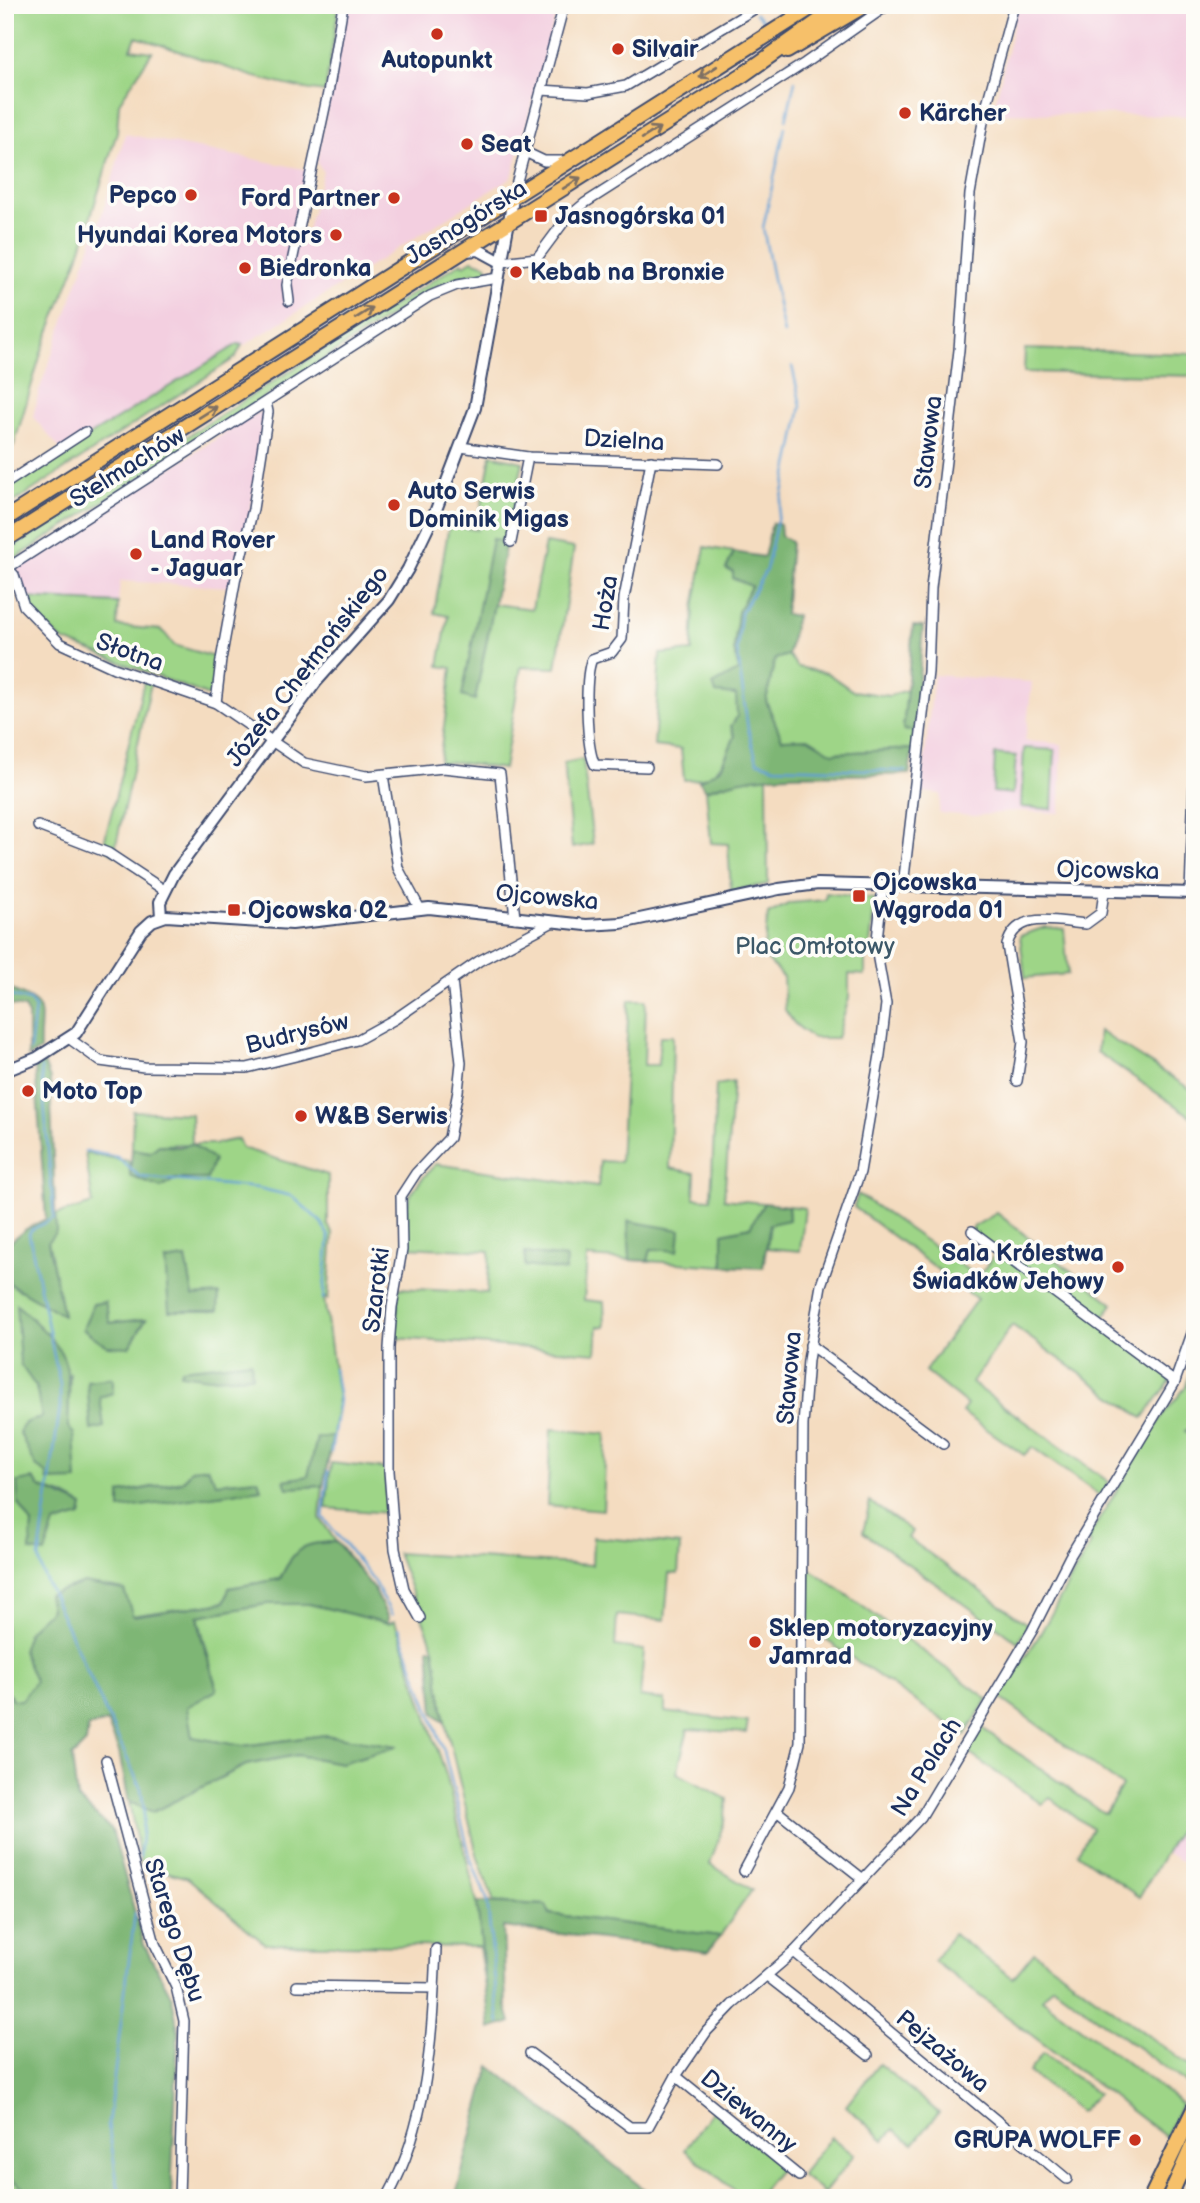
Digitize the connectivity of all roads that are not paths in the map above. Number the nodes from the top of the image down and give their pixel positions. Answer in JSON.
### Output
{"nodes":[{"id":1,"x":343,"y":5,"type":"edge"},
{"id":2,"x":564,"y":5,"type":"edge"},
{"id":3,"x":761,"y":5,"type":"edge"},
{"id":4,"x":797,"y":5,"type":"edge"},
{"id":5,"x":815,"y":5,"type":"edge"},
{"id":6,"x":842,"y":5,"type":"edge"},
{"id":7,"x":865,"y":5,"type":"edge"},
{"id":8,"x":888,"y":5,"type":"edge"},
{"id":9,"x":1014,"y":5,"type":"edge"},
{"id":10,"x":755,"y":42,"type":"junction"},
{"id":11,"x":766,"y":60,"type":"junction"},
{"id":12,"x":541,"y":90,"type":"junction"},
{"id":13,"x":525,"y":152,"type":"junction"},
{"id":14,"x":572,"y":160,"type":"junction"},
{"id":15,"x":513,"y":199,"type":"junction"},
{"id":16,"x":508,"y":222,"type":"junction"},
{"id":17,"x":461,"y":252,"type":"junction"},
{"id":18,"x":501,"y":262,"type":"junction"},
{"id":19,"x":498,"y":278,"type":"junction"},
{"id":20,"x":289,"y":301,"type":"dead end"},
{"id":21,"x":266,"y":402,"type":"junction"},
{"id":22,"x":85,"y":432,"type":"dead end"},
{"id":23,"x":461,"y":447,"type":"junction"},
{"id":24,"x":528,"y":457,"type":"junction"},
{"id":25,"x":651,"y":461,"type":"junction"},
{"id":26,"x":718,"y":464,"type":"dead end"},
{"id":27,"x":5,"y":484,"type":"edge"},
{"id":28,"x":5,"y":519,"type":"edge"},
{"id":29,"x":5,"y":540,"type":"edge"},
{"id":30,"x":511,"y":542,"type":"dead end"},
{"id":31,"x":6,"y":567,"type":"edge"},
{"id":32,"x":216,"y":703,"type":"junction"},
{"id":33,"x":274,"y":741,"type":"junction"},
{"id":34,"x":1195,"y":757,"type":"edge"},
{"id":35,"x":647,"y":767,"type":"dead end"},
{"id":36,"x":383,"y":775,"type":"junction"},
{"id":37,"x":38,"y":826,"type":"dead end"},
{"id":38,"x":883,"y":886,"type":"junction"},
{"id":39,"x":903,"y":887,"type":"junction"},
{"id":40,"x":164,"y":890,"type":"junction"},
{"id":41,"x":1104,"y":892,"type":"junction"},
{"id":42,"x":1192,"y":892,"type":"edge"},
{"id":43,"x":420,"y":909,"type":"junction"},
{"id":44,"x":161,"y":917,"type":"junction"},
{"id":45,"x":515,"y":918,"type":"junction"},
{"id":46,"x":551,"y":923,"type":"junction"},
{"id":47,"x":452,"y":981,"type":"junction"},
{"id":48,"x":70,"y":1039,"type":"junction"},
{"id":49,"x":5,"y":1070,"type":"edge"},
{"id":50,"x":1017,"y":1081,"type":"dead end"},
{"id":51,"x":972,"y":1231,"type":"dead end"},
{"id":52,"x":1195,"y":1325,"type":"edge"},
{"id":53,"x":810,"y":1345,"type":"junction"},
{"id":54,"x":1175,"y":1382,"type":"junction"},
{"id":55,"x":943,"y":1444,"type":"dead end"},
{"id":56,"x":420,"y":1618,"type":"dead end"},
{"id":57,"x":106,"y":1760,"type":"dead end"},
{"id":58,"x":778,"y":1812,"type":"junction"},
{"id":59,"x":744,"y":1871,"type":"dead end"},
{"id":60,"x":863,"y":1879,"type":"junction"},
{"id":61,"x":436,"y":1950,"type":"dead end"},
{"id":62,"x":794,"y":1952,"type":"junction"},
{"id":63,"x":767,"y":1976,"type":"junction"},
{"id":64,"x":298,"y":1986,"type":"dead end"},
{"id":65,"x":434,"y":1988,"type":"junction"},
{"id":66,"x":530,"y":2053,"type":"dead end"},
{"id":67,"x":868,"y":2055,"type":"dead end"},
{"id":68,"x":676,"y":2076,"type":"junction"},
{"id":69,"x":1195,"y":2107,"type":"edge"},
{"id":70,"x":1195,"y":2140,"type":"edge"},
{"id":71,"x":799,"y":2176,"type":"dead end"},
{"id":72,"x":1067,"y":2179,"type":"dead end"},
{"id":73,"x":179,"y":2198,"type":"edge"},
{"id":74,"x":387,"y":2198,"type":"edge"},
{"id":75,"x":1151,"y":2198,"type":"edge"},
{"id":76,"x":1169,"y":2198,"type":"edge"}],
"edges":[{"from":1,"to":20,"type":"street"},
{"from":2,"to":12,"type":"street","name":"Józefa Chełmońskiego"},
{"from":3,"to":12,"type":"street"},
{"from":4,"to":10,"type":"main road"},
{"from":5,"to":10,"type":"main road","name":"Jasnogórska"},
{"from":6,"to":11,"type":"main road","name":"Jasnogórska"},
{"from":7,"to":11,"type":"main road"},
{"from":8,"to":18,"type":"street"},
{"from":9,"to":39,"type":"street","name":"Stawowa"},
{"from":10,"to":14,"type":"main road","name":"Jasnogórska","one_way":true},
{"from":16,"to":11,"type":"main road","name":"Jasnogórska","one_way":true},
{"from":12,"to":13,"type":"street","name":"Józefa Chełmońskiego"},
{"from":13,"to":14,"type":"street"},
{"from":13,"to":15,"type":"street","name":"Józefa Chełmońskiego"},
{"from":14,"to":15,"type":"main road","name":"Jasnogórska"},
{"from":15,"to":16,"type":"street","name":"Józefa Chełmońskiego"},
{"from":15,"to":28,"type":"main road","name":"Jasnogórska"},
{"from":16,"to":17,"type":"main road","name":"Jasnogórska"},
{"from":16,"to":18,"type":"street","name":"Józefa Chełmońskiego"},
{"from":17,"to":18,"type":"street"},
{"from":29,"to":17,"type":"main road","name":"Jasnogórska","one_way":true},
{"from":18,"to":19,"type":"street","name":"Józefa Chełmońskiego"},
{"from":19,"to":21,"type":"street","name":"Stelmachów"},
{"from":19,"to":23,"type":"street","name":"Józefa Chełmońskiego"},
{"from":21,"to":31,"type":"street","name":"Stelmachów"},
{"from":21,"to":32,"type":"street"},
{"from":22,"to":27,"type":"street"},
{"from":23,"to":24,"type":"street","name":"Dzielna"},
{"from":23,"to":33,"type":"street","name":"Józefa Chełmońskiego"},
{"from":24,"to":25,"type":"street","name":"Dzielna"},
{"from":24,"to":30,"type":"street"},
{"from":25,"to":26,"type":"street","name":"Dzielna"},
{"from":25,"to":35,"type":"street","name":"Hoża"},
{"from":31,"to":32,"type":"street","name":"Słotna"},
{"from":32,"to":33,"type":"street","name":"Słotna"},
{"from":33,"to":36,"type":"street","name":"Słotna"},
{"from":33,"to":40,"type":"street","name":"Józefa Chełmońskiego"},
{"from":34,"to":42,"type":"street"},
{"from":36,"to":43,"type":"street"},
{"from":36,"to":45,"type":"street","name":"Słotna"},
{"from":37,"to":40,"type":"street"},
{"from":38,"to":39,"type":"street","name":"Ojcowska"},
{"from":38,"to":46,"type":"street","name":"Ojcowska"},
{"from":38,"to":53,"type":"street","name":"Stawowa"},
{"from":39,"to":41,"type":"street","name":"Ojcowska"},
{"from":40,"to":44,"type":"street"},
{"from":41,"to":42,"type":"street","name":"Ojcowska"},
{"from":41,"to":50,"type":"street"},
{"from":43,"to":44,"type":"street","name":"Ojcowska"},
{"from":43,"to":45,"type":"street","name":"Ojcowska"},
{"from":44,"to":48,"type":"street"},
{"from":45,"to":46,"type":"street","name":"Ojcowska"},
{"from":46,"to":47,"type":"street","name":"Budrysów"},
{"from":47,"to":48,"type":"street","name":"Budrysów"},
{"from":47,"to":56,"type":"street","name":"Szarotki"},
{"from":48,"to":49,"type":"street"},
{"from":51,"to":54,"type":"street"},
{"from":52,"to":54,"type":"street","name":"Na Polach"},
{"from":53,"to":55,"type":"street"},
{"from":53,"to":58,"type":"street","name":"Stawowa"},
{"from":54,"to":60,"type":"street","name":"Na Polach"},
{"from":57,"to":73,"type":"street","name":"Starego Dębu"},
{"from":58,"to":59,"type":"street","name":"Stawowa"},
{"from":58,"to":60,"type":"street"},
{"from":60,"to":62,"type":"street","name":"Na Polach"},
{"from":61,"to":65,"type":"street"},
{"from":62,"to":63,"type":"street","name":"Na Polach"},
{"from":62,"to":72,"type":"street","name":"Pejzażowa"},
{"from":63,"to":67,"type":"street"},
{"from":63,"to":68,"type":"street","name":"Na Polach"},
{"from":64,"to":65,"type":"street"},
{"from":65,"to":74,"type":"street"},
{"from":66,"to":68,"type":"street","name":"Na Polach"},
{"from":68,"to":71,"type":"street","name":"Dziewanny"},
{"from":69,"to":75,"type":"main road"},
{"from":70,"to":76,"type":"main road"}]}
